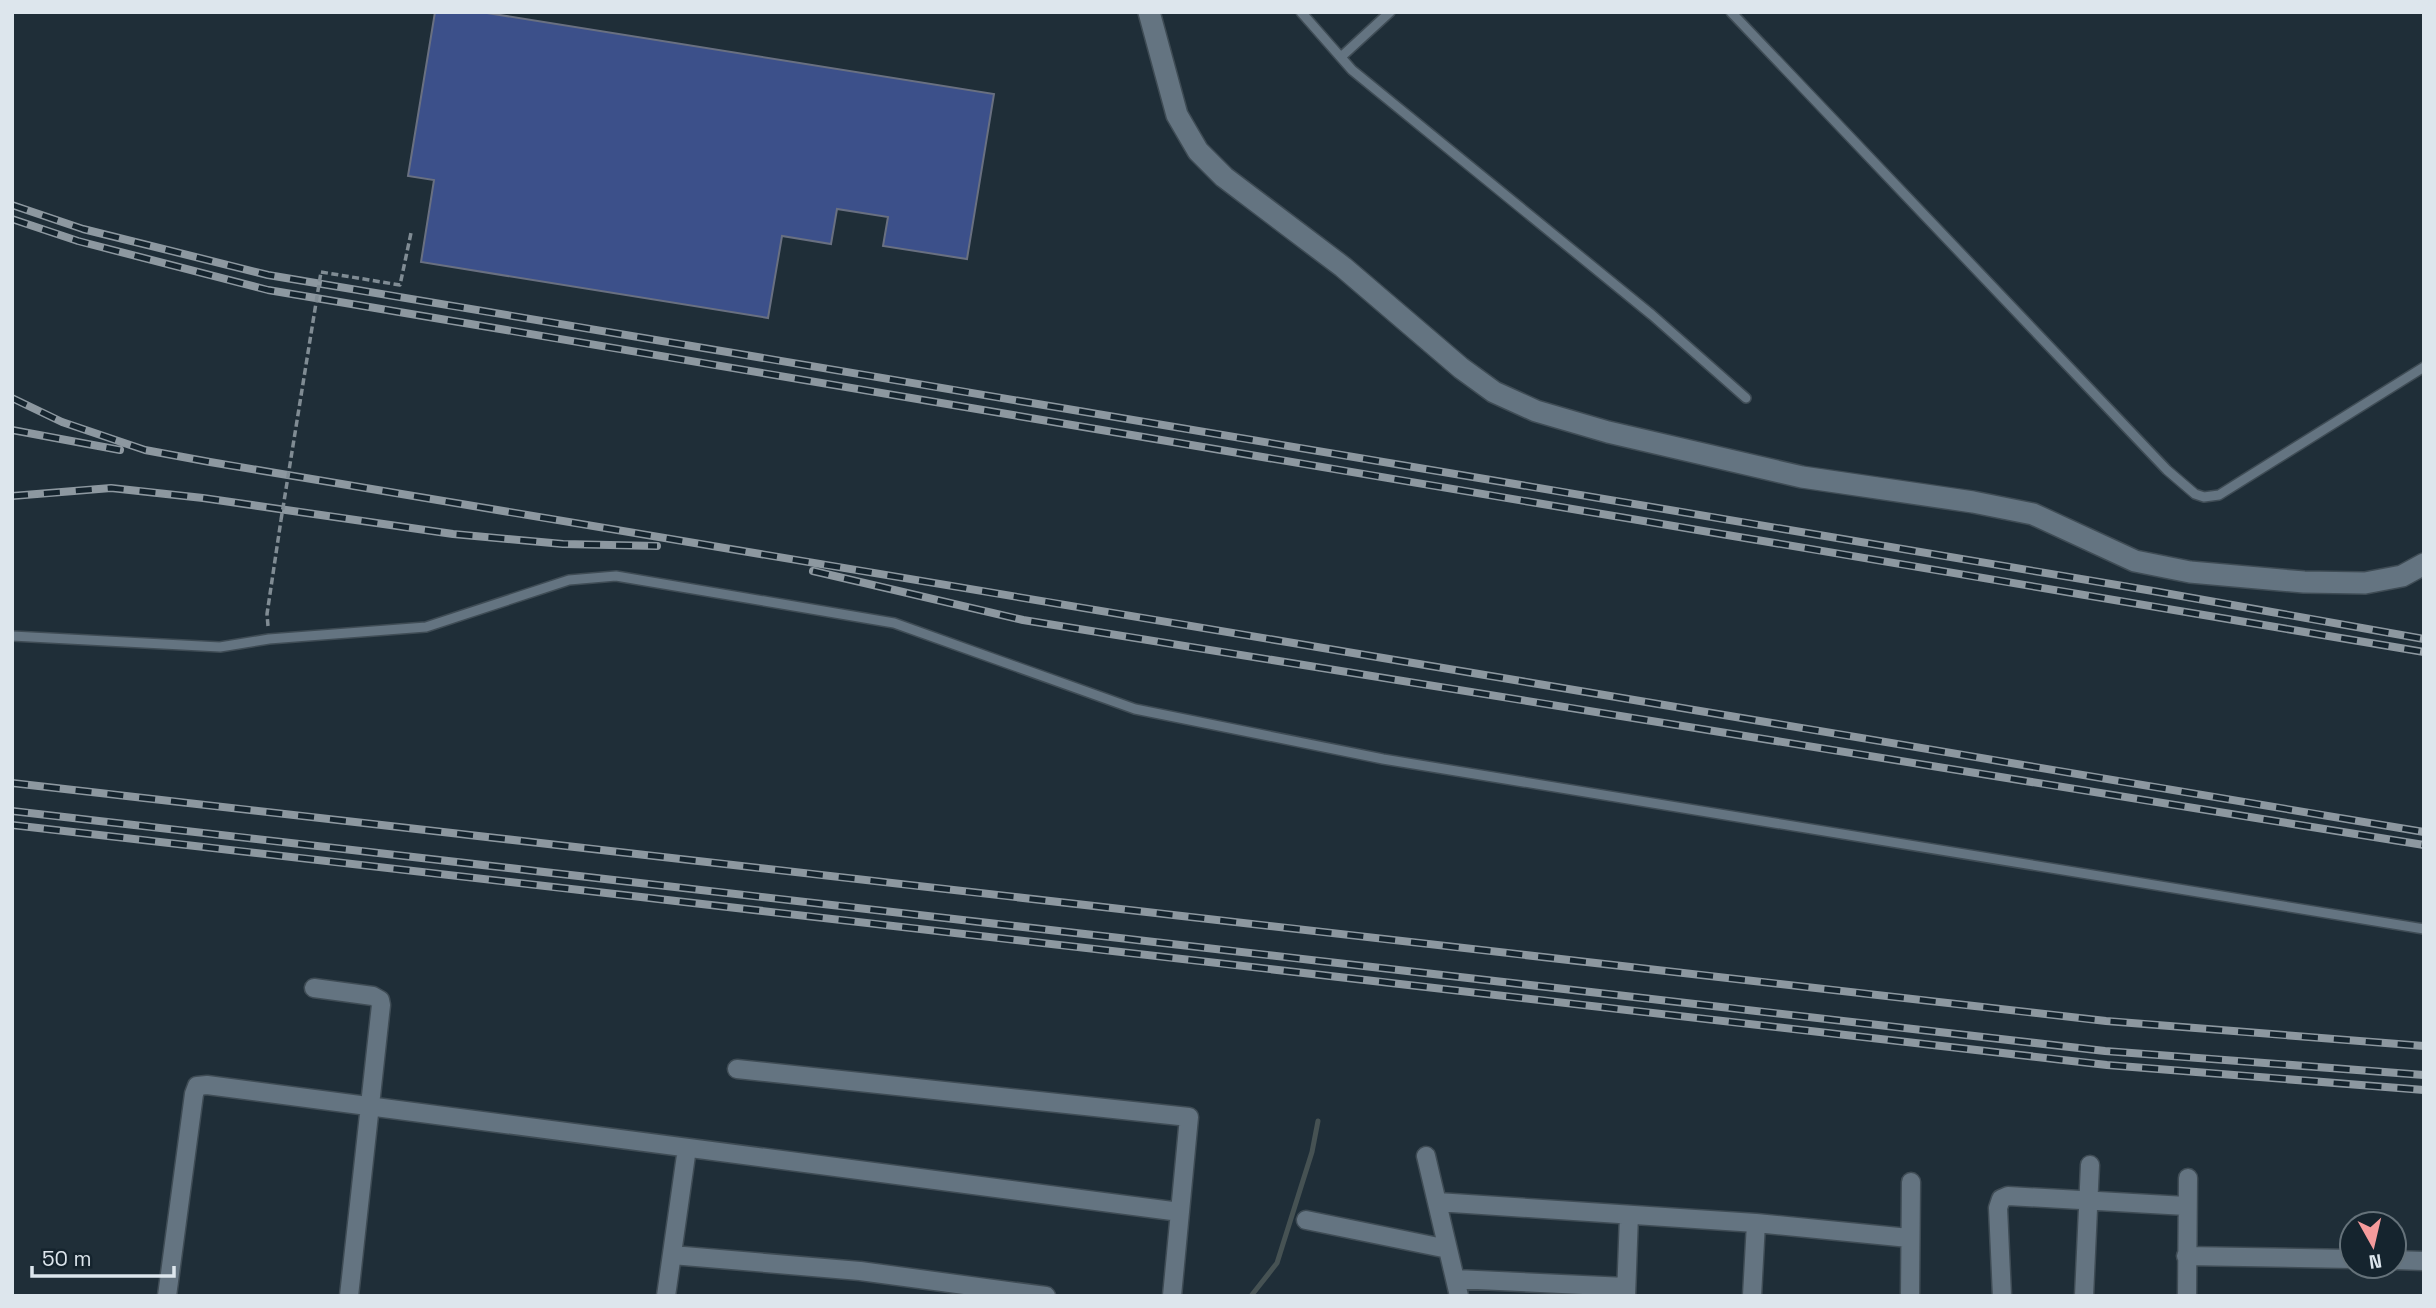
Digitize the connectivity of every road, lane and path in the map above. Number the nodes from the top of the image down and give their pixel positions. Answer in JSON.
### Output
{"nodes":[{"id":1,"x":1149,"y":12,"type":"edge"},
{"id":2,"x":1301,"y":12,"type":"edge"},
{"id":3,"x":1390,"y":12,"type":"edge"},
{"id":4,"x":1731,"y":12,"type":"edge"},
{"id":5,"x":1341,"y":57,"type":"junction"},
{"id":6,"x":411,"y":233,"type":"dead end"},
{"id":7,"x":2424,"y":367,"type":"edge"},
{"id":8,"x":1746,"y":398,"type":"dead end"},
{"id":9,"x":2424,"y":564,"type":"edge"},
{"id":10,"x":12,"y":636,"type":"edge"},
{"id":11,"x":269,"y":639,"type":"junction"},
{"id":12,"x":2424,"y":929,"type":"edge"},
{"id":13,"x":314,"y":989,"type":"dead end"},
{"id":14,"x":737,"y":1069,"type":"dead end"},
{"id":15,"x":368,"y":1105,"type":"junction"},
{"id":16,"x":687,"y":1148,"type":"junction"},
{"id":17,"x":1426,"y":1156,"type":"dead end"},
{"id":18,"x":2090,"y":1165,"type":"dead end"},
{"id":19,"x":2188,"y":1178,"type":"dead end"},
{"id":20,"x":1911,"y":1182,"type":"dead end"},
{"id":21,"x":2088,"y":1200,"type":"junction"},
{"id":22,"x":1445,"y":1203,"type":"junction"},
{"id":23,"x":2186,"y":1206,"type":"junction"},
{"id":24,"x":1180,"y":1212,"type":"junction"},
{"id":25,"x":1629,"y":1215,"type":"junction"},
{"id":26,"x":1306,"y":1220,"type":"dead end"},
{"id":27,"x":1756,"y":1223,"type":"junction"},
{"id":28,"x":1909,"y":1238,"type":"junction"},
{"id":29,"x":1448,"y":1249,"type":"junction"},
{"id":30,"x":672,"y":1255,"type":"junction"},
{"id":31,"x":2186,"y":1256,"type":"junction"},
{"id":32,"x":2338,"y":1259,"type":"edge"},
{"id":33,"x":1461,"y":1283,"type":"edge"},
{"id":34,"x":1626,"y":1292,"type":"edge"},
{"id":35,"x":1036,"y":1295,"type":"edge"},
{"id":36,"x":167,"y":1296,"type":"edge"},
{"id":37,"x":349,"y":1296,"type":"edge"},
{"id":38,"x":666,"y":1296,"type":"edge"},
{"id":39,"x":1172,"y":1296,"type":"edge"},
{"id":40,"x":1752,"y":1296,"type":"edge"},
{"id":41,"x":1910,"y":1296,"type":"edge"},
{"id":42,"x":2002,"y":1296,"type":"edge"},
{"id":43,"x":2084,"y":1296,"type":"edge"},
{"id":44,"x":2187,"y":1296,"type":"edge"}],
"edges":[{"from":1,"to":9,"type":"street"},
{"from":2,"to":5,"type":"lane"},
{"from":3,"to":5,"type":"lane"},
{"from":4,"to":7,"type":"lane"},
{"from":5,"to":8,"type":"lane"},
{"from":6,"to":11,"type":"path","bridge":true},
{"from":10,"to":11,"type":"lane"},
{"from":11,"to":12,"type":"lane"},
{"from":13,"to":15,"type":"street"},
{"from":14,"to":24,"type":"street"},
{"from":15,"to":16,"type":"street"},
{"from":15,"to":36,"type":"street"},
{"from":15,"to":37,"type":"street"},
{"from":16,"to":24,"type":"street"},
{"from":16,"to":30,"type":"street"},
{"from":17,"to":22,"type":"street"},
{"from":18,"to":21,"type":"street"},
{"from":19,"to":23,"type":"street"},
{"from":20,"to":28,"type":"street"},
{"from":21,"to":23,"type":"street"},
{"from":21,"to":42,"type":"street"},
{"from":21,"to":43,"type":"street"},
{"from":22,"to":25,"type":"street"},
{"from":22,"to":29,"type":"street"},
{"from":23,"to":31,"type":"street"},
{"from":24,"to":39,"type":"street"},
{"from":25,"to":27,"type":"street"},
{"from":25,"to":34,"type":"street"},
{"from":26,"to":29,"type":"street"},
{"from":27,"to":28,"type":"street"},
{"from":27,"to":40,"type":"street"},
{"from":28,"to":41,"type":"street"},
{"from":29,"to":33,"type":"street"},
{"from":30,"to":35,"type":"street"},
{"from":30,"to":38,"type":"street"},
{"from":31,"to":32,"type":"street"},
{"from":31,"to":44,"type":"street"},
{"from":33,"to":34,"type":"street"}]}
